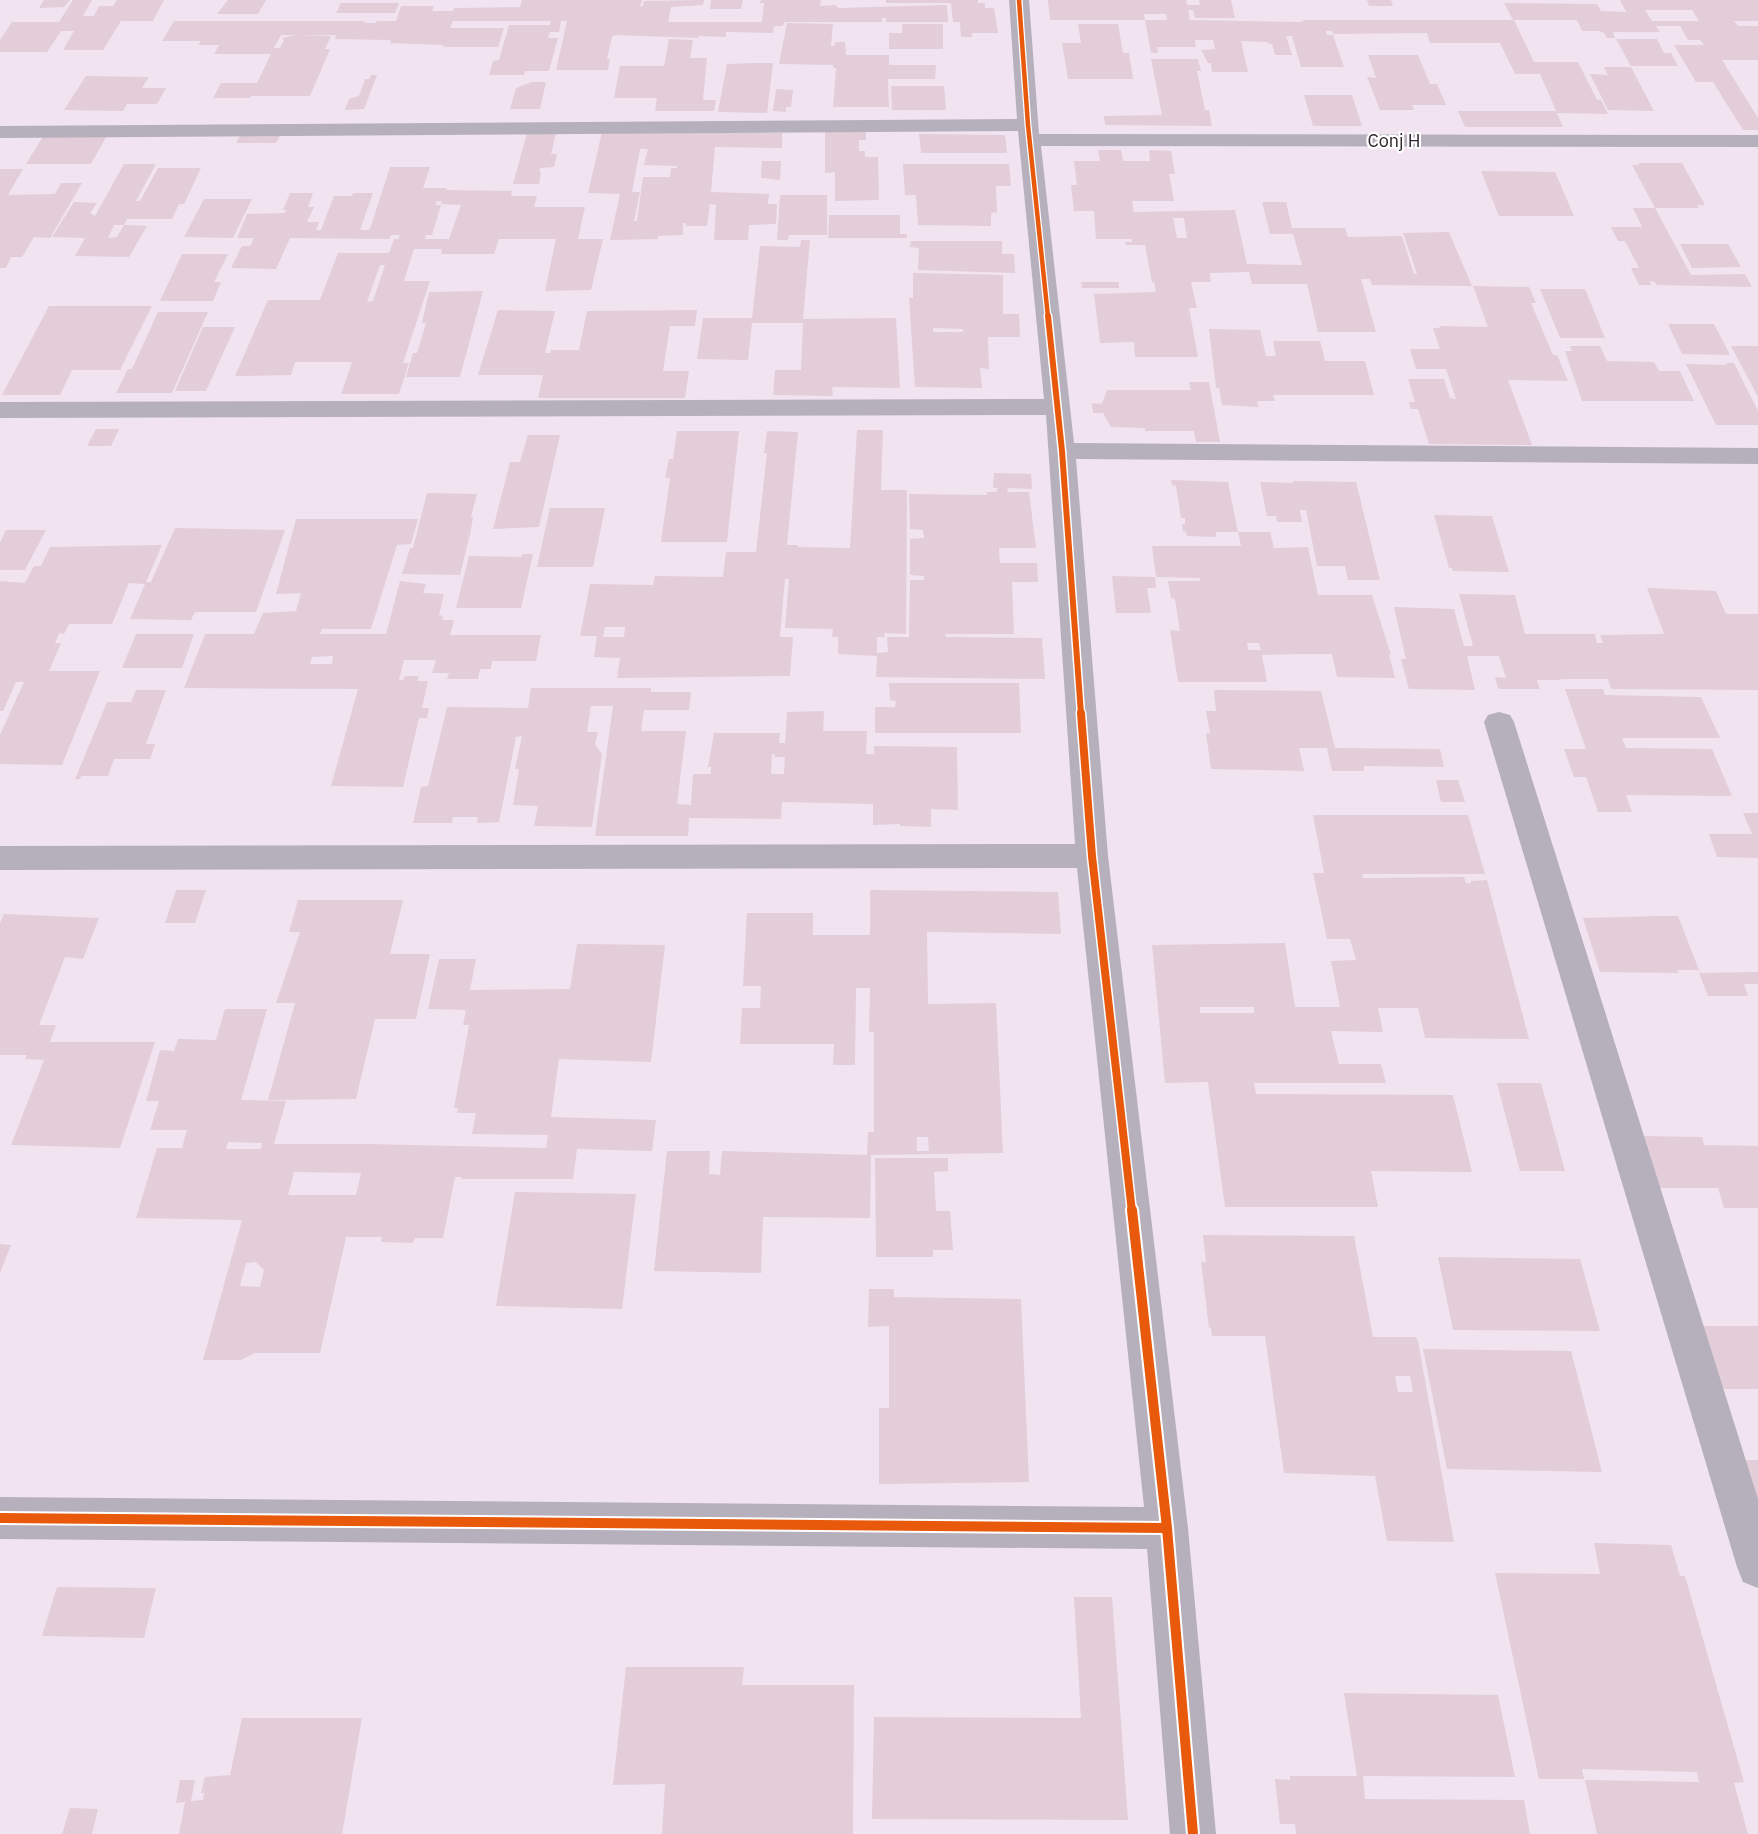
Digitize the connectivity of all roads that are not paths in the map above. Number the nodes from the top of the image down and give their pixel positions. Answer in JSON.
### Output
{"nodes":[{"id":1,"x":1019,"y":0,"type":"edge"},
{"id":2,"x":0,"y":132,"type":"edge"},
{"id":3,"x":1029,"y":133,"type":"junction"},
{"id":4,"x":1758,"y":141,"type":"edge"},
{"id":5,"x":1056,"y":407,"type":"junction"},
{"id":6,"x":0,"y":410,"type":"edge"},
{"id":7,"x":1062,"y":451,"type":"junction"},
{"id":8,"x":1758,"y":456,"type":"edge"},
{"id":9,"x":1499,"y":722,"type":"dead end"},
{"id":10,"x":1092,"y":856,"type":"junction"},
{"id":11,"x":0,"y":858,"type":"edge"},
{"id":12,"x":0,"y":1518,"type":"edge"},
{"id":13,"x":1167,"y":1528,"type":"junction"},
{"id":14,"x":1758,"y":1567,"type":"edge"},
{"id":15,"x":1193,"y":1834,"type":"edge"}],
"edges":[{"from":1,"to":3,"type":"street"},
{"from":2,"to":3,"type":"street","name":"Conj H"},
{"from":3,"to":4,"type":"street","name":"Conj H"},
{"from":3,"to":5,"type":"street"},
{"from":5,"to":6,"type":"street"},
{"from":5,"to":7,"type":"street"},
{"from":7,"to":8,"type":"street"},
{"from":7,"to":10,"type":"street"},
{"from":9,"to":14,"type":"street"},
{"from":10,"to":11,"type":"street"},
{"from":10,"to":13,"type":"street"},
{"from":12,"to":13,"type":"street"},
{"from":13,"to":15,"type":"street"}]}
